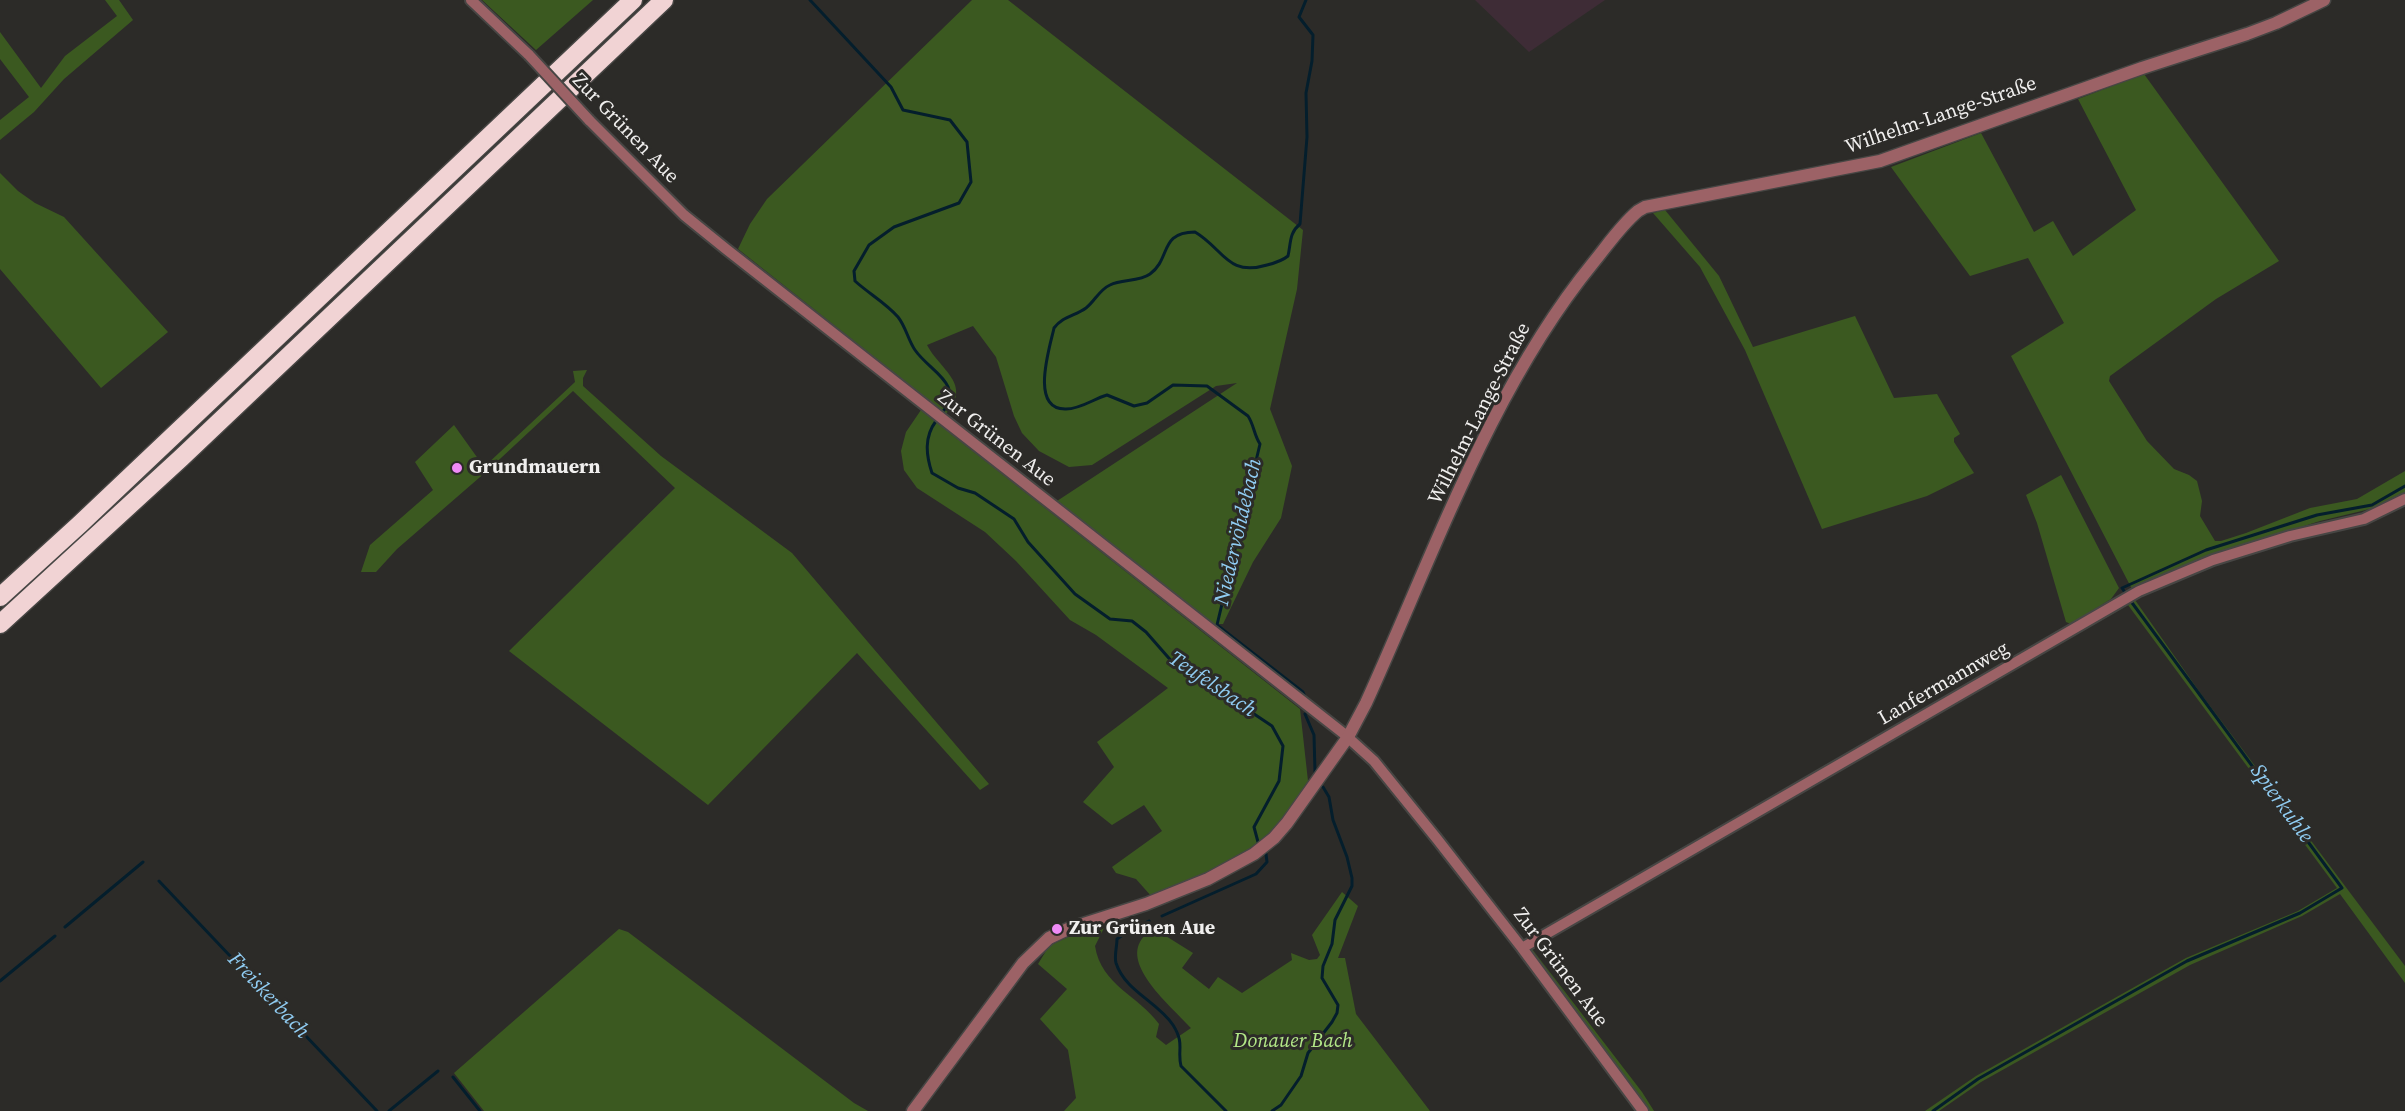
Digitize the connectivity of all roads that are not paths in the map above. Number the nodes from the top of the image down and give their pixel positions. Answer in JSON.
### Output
{"nodes":[{"id":1,"x":471,"y":0,"type":"edge"},
{"id":2,"x":633,"y":0,"type":"edge"},
{"id":3,"x":664,"y":0,"type":"edge"},
{"id":4,"x":2324,"y":0,"type":"edge"},
{"id":5,"x":2405,"y":499,"type":"edge"},
{"id":6,"x":0,"y":597,"type":"edge"},
{"id":7,"x":0,"y":624,"type":"edge"},
{"id":8,"x":1348,"y":737,"type":"junction"},
{"id":9,"x":1522,"y":948,"type":"junction"},
{"id":10,"x":914,"y":1111,"type":"edge"},
{"id":11,"x":1643,"y":1111,"type":"edge"}],
"edges":[{"from":1,"to":8,"type":"street","name":"Zur Grünen Aue","bridge":true},
{"from":2,"to":6,"type":"highway"},
{"from":3,"to":7,"type":"highway"},
{"from":4,"to":8,"type":"street","name":"Wilhelm-Lange-Straße"},
{"from":5,"to":9,"type":"street","name":"Lanfermannweg"},
{"from":8,"to":9,"type":"street","name":"Zur Grünen Aue"},
{"from":8,"to":10,"type":"street","name":"Wilhelm-Lange-Straße"},
{"from":9,"to":11,"type":"street","name":"Zur Grünen Aue"}]}
